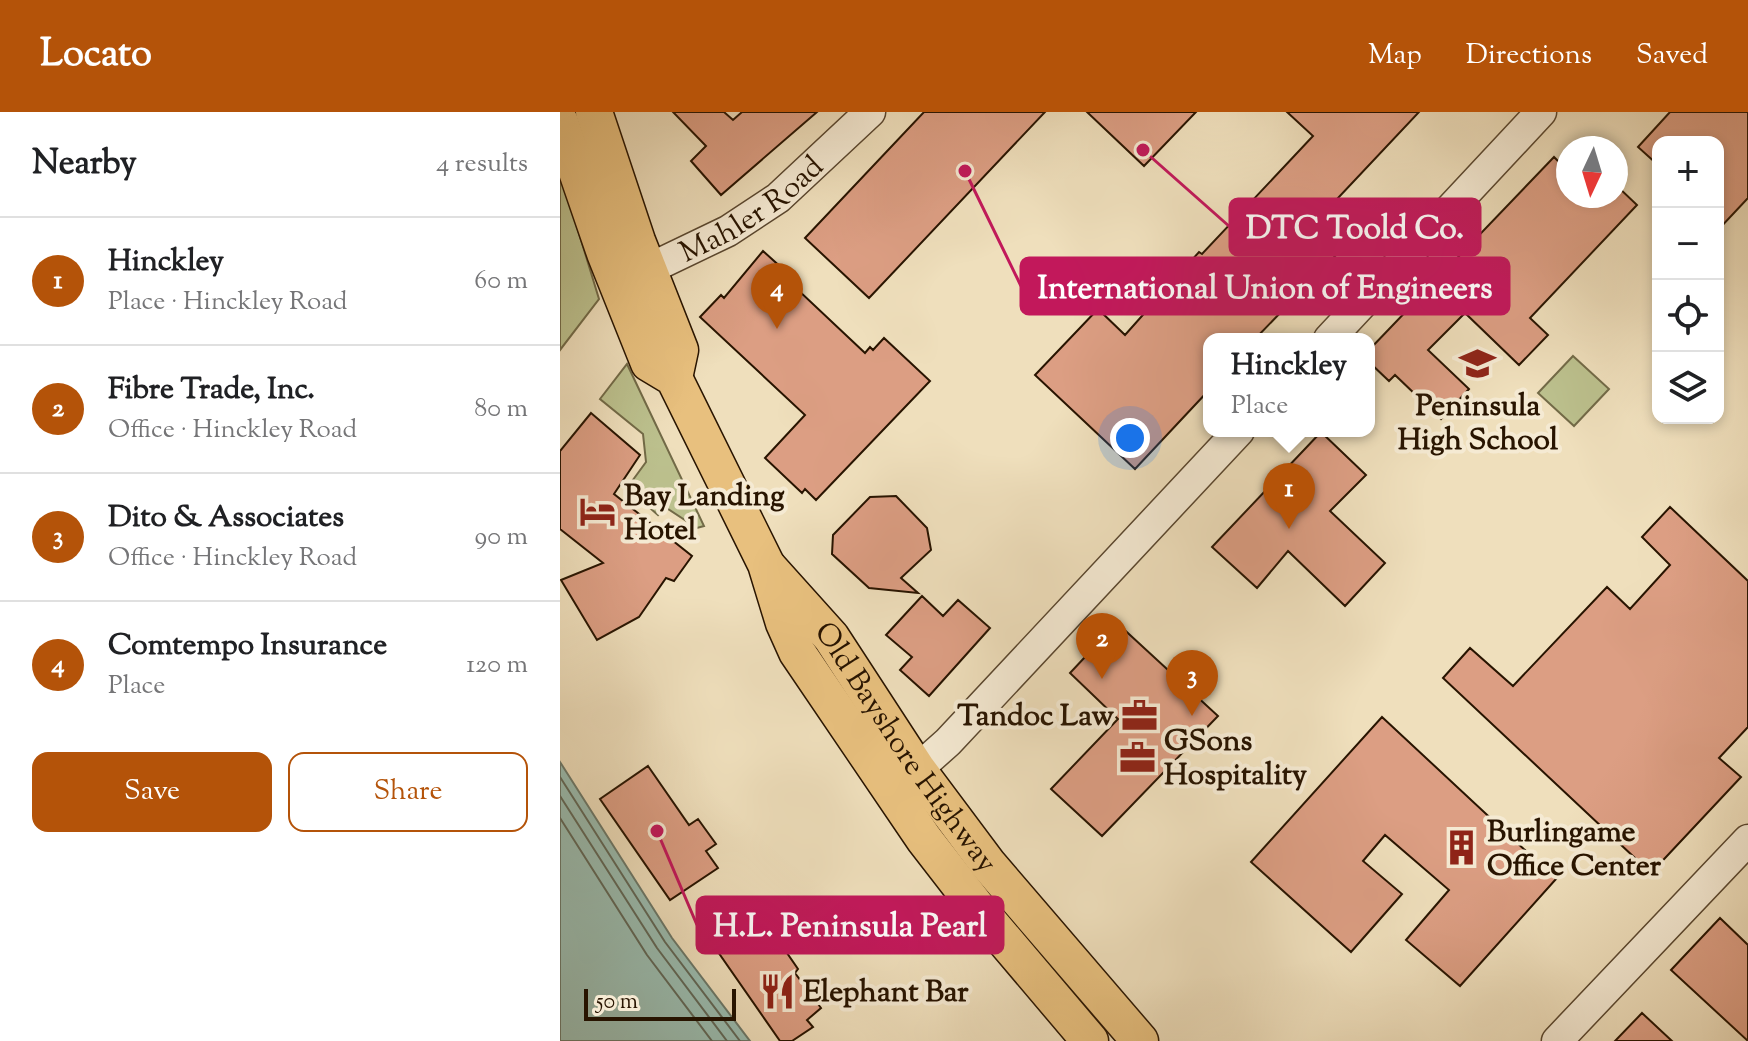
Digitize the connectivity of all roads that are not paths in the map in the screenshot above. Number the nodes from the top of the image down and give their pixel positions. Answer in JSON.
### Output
{"nodes":[{"id":1,"x":594,"y":112,"type":"edge"},
{"id":2,"x":870,"y":112,"type":"edge"},
{"id":3,"x":1541,"y":112,"type":"edge"},
{"id":4,"x":560,"y":122,"type":"edge"},
{"id":5,"x":633,"y":277,"type":"junction"},
{"id":6,"x":1335,"y":333,"type":"edge"},
{"id":7,"x":1233,"y":437,"type":"edge"},
{"id":8,"x":904,"y":781,"type":"junction"},
{"id":9,"x":1748,"y":840,"type":"edge"},
{"id":10,"x":1090,"y":1041,"type":"edge"},
{"id":11,"x":1140,"y":1041,"type":"edge"},
{"id":12,"x":1557,"y":1041,"type":"edge"}],
"edges":[{"from":1,"to":5,"type":"main road","name":"Old Bayshore Highway"},
{"from":2,"to":5,"type":"street","name":"Mahler Road"},
{"from":3,"to":6,"type":"street"},
{"from":4,"to":5,"type":"main road","name":"Old Bayshore Highway"},
{"from":5,"to":8,"type":"main road","name":"Old Bayshore Highway"},
{"from":7,"to":8,"type":"street"},
{"from":8,"to":10,"type":"main road","name":"Old Bayshore Highway"},
{"from":8,"to":11,"type":"main road","name":"Old Bayshore Highway"},
{"from":9,"to":12,"type":"street"}]}
